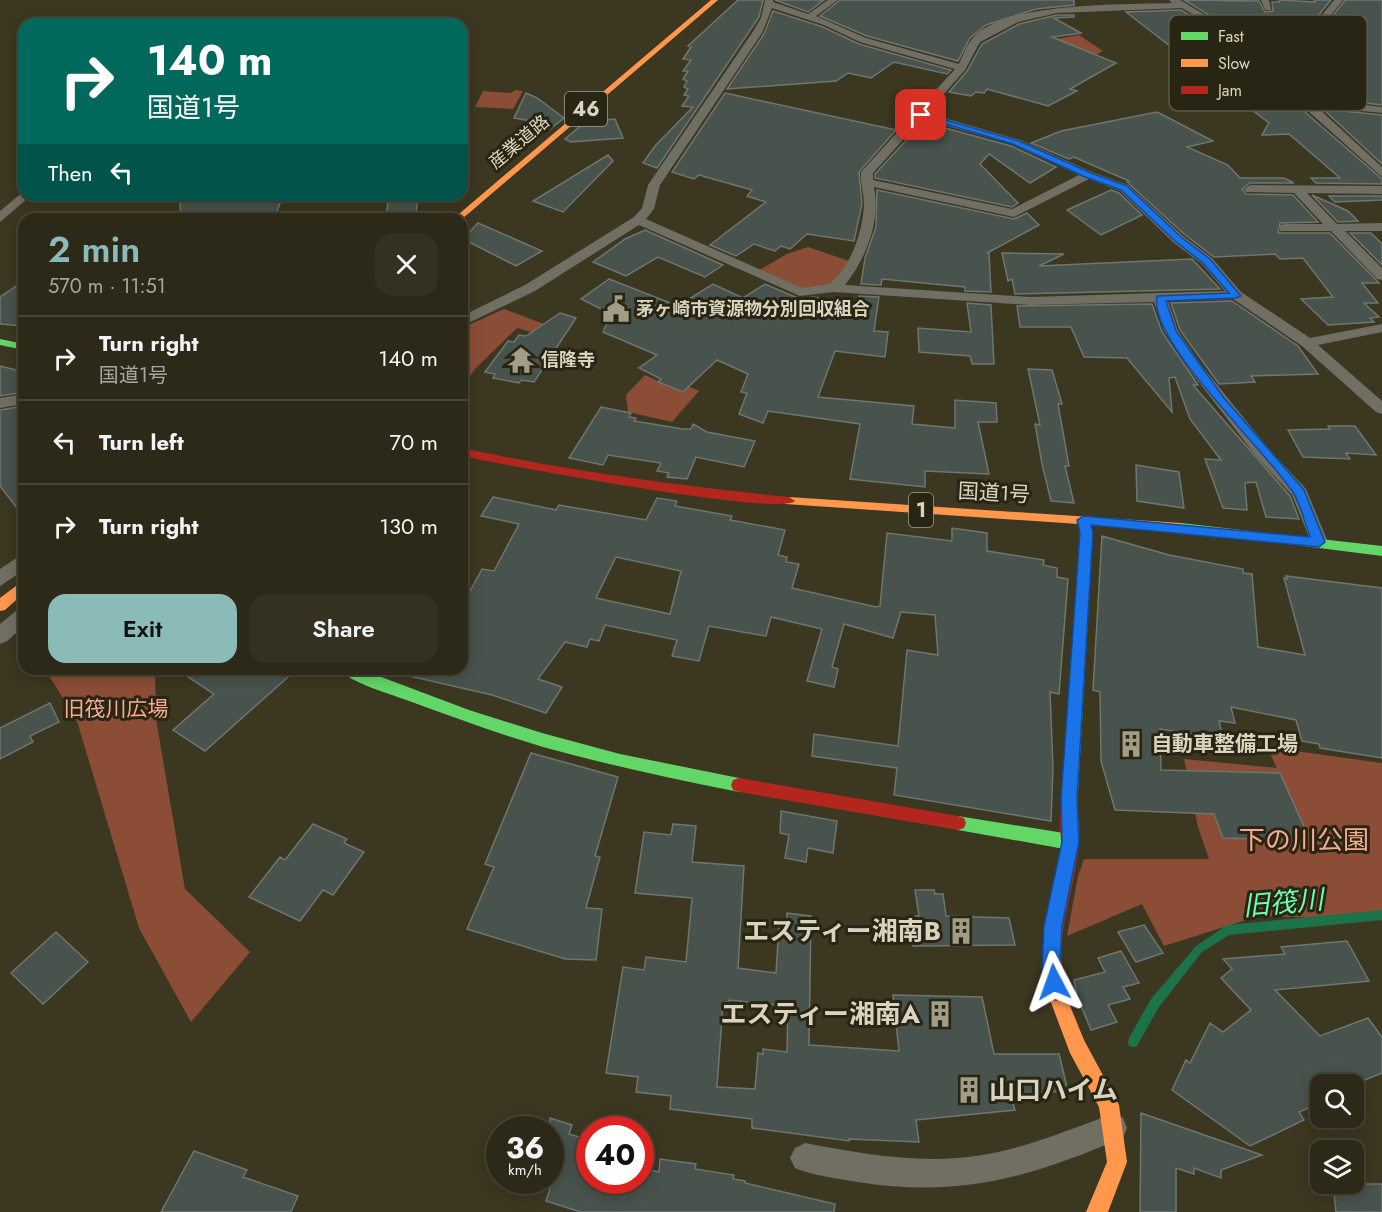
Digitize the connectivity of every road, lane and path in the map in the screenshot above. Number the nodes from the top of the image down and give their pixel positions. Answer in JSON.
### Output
{"nodes":[{"id":1,"x":714,"y":0,"type":"edge"},
{"id":2,"x":834,"y":0,"type":"edge"},
{"id":3,"x":1173,"y":0,"type":"edge"},
{"id":4,"x":1335,"y":1,"type":"edge"},
{"id":5,"x":769,"y":2,"type":"edge"},
{"id":6,"x":1184,"y":5,"type":"junction"},
{"id":7,"x":1200,"y":15,"type":"edge"},
{"id":8,"x":1326,"y":15,"type":"edge"},
{"id":9,"x":809,"y":17,"type":"junction"},
{"id":10,"x":962,"y":68,"type":"junction"},
{"id":11,"x":1367,"y":108,"type":"edge"},
{"id":12,"x":1382,"y":110,"type":"edge"},
{"id":13,"x":1314,"y":111,"type":"edge"},
{"id":14,"x":921,"y":115,"type":"junction"},
{"id":15,"x":1382,"y":173,"type":"edge"},
{"id":16,"x":1088,"y":175,"type":"junction"},
{"id":17,"x":866,"y":182,"type":"junction"},
{"id":18,"x":1250,"y":189,"type":"dead end"},
{"id":19,"x":1382,"y":190,"type":"edge"},
{"id":20,"x":1300,"y":193,"type":"dead end"},
{"id":21,"x":18,"y":201,"type":"edge"},
{"id":22,"x":464,"y":213,"type":"edge"},
{"id":23,"x":0,"y":218,"type":"edge"},
{"id":24,"x":638,"y":220,"type":"junction"},
{"id":25,"x":1333,"y":227,"type":"junction"},
{"id":26,"x":1382,"y":227,"type":"edge"},
{"id":27,"x":1285,"y":228,"type":"dead end"},
{"id":28,"x":1382,"y":276,"type":"edge"},
{"id":29,"x":833,"y":288,"type":"junction"},
{"id":30,"x":1236,"y":296,"type":"junction"},
{"id":31,"x":1160,"y":298,"type":"junction"},
{"id":32,"x":468,"y":319,"type":"edge"},
{"id":33,"x":1382,"y":328,"type":"edge"},
{"id":34,"x":0,"y":342,"type":"edge"},
{"id":35,"x":1307,"y":343,"type":"junction"},
{"id":36,"x":18,"y":345,"type":"edge"},
{"id":37,"x":18,"y":400,"type":"edge"},
{"id":38,"x":0,"y":402,"type":"edge"},
{"id":39,"x":1382,"y":408,"type":"edge"},
{"id":40,"x":468,"y":453,"type":"edge"},
{"id":41,"x":1084,"y":520,"type":"junction"},
{"id":42,"x":1319,"y":542,"type":"junction"},
{"id":43,"x":1382,"y":551,"type":"edge"},
{"id":44,"x":18,"y":565,"type":"edge"},
{"id":45,"x":0,"y":579,"type":"edge"},
{"id":46,"x":18,"y":590,"type":"edge"},
{"id":47,"x":0,"y":606,"type":"edge"},
{"id":48,"x":18,"y":620,"type":"edge"},
{"id":49,"x":0,"y":636,"type":"edge"},
{"id":50,"x":357,"y":675,"type":"edge"},
{"id":51,"x":1070,"y":842,"type":"junction"},
{"id":52,"x":1113,"y":1128,"type":"junction"},
{"id":53,"x":805,"y":1158,"type":"dead end"},
{"id":54,"x":1097,"y":1212,"type":"edge"}],
"edges":[{"from":1,"to":22,"type":"main road","name":"産業道路","number":"46"},
{"from":2,"to":9,"type":"street"},
{"from":3,"to":6,"type":"street"},
{"from":4,"to":8,"type":"street"},
{"from":5,"to":9,"type":"street"},
{"from":5,"to":24,"type":"street"},
{"from":6,"to":7,"type":"street"},
{"from":6,"to":10,"type":"street"},
{"from":9,"to":10,"type":"street"},
{"from":10,"to":14,"type":"street"},
{"from":11,"to":12,"type":"street"},
{"from":13,"to":15,"type":"street"},
{"from":14,"to":16,"type":"street"},
{"from":14,"to":17,"type":"street"},
{"from":16,"to":17,"type":"street"},
{"from":16,"to":30,"type":"street"},
{"from":17,"to":29,"type":"street"},
{"from":18,"to":19,"type":"street"},
{"from":20,"to":25,"type":"street"},
{"from":21,"to":23,"type":"street"},
{"from":24,"to":29,"type":"street"},
{"from":24,"to":32,"type":"street"},
{"from":25,"to":26,"type":"street"},
{"from":25,"to":27,"type":"street"},
{"from":25,"to":28,"type":"street"},
{"from":29,"to":31,"type":"street"},
{"from":30,"to":31,"type":"street"},
{"from":30,"to":35,"type":"street"},
{"from":31,"to":42,"type":"street"},
{"from":33,"to":35,"type":"street"},
{"from":34,"to":36,"type":"main road"},
{"from":35,"to":39,"type":"street"},
{"from":37,"to":38,"type":"street"},
{"from":40,"to":41,"type":"main road","name":"国道1号","number":"1"},
{"from":41,"to":42,"type":"main road","name":"国道1号","number":"1"},
{"from":41,"to":51,"type":"main road"},
{"from":42,"to":43,"type":"main road","name":"国道1号","number":"1"},
{"from":44,"to":45,"type":"street"},
{"from":46,"to":47,"type":"main road"},
{"from":48,"to":49,"type":"street"},
{"from":50,"to":51,"type":"main road"},
{"from":51,"to":52,"type":"main road"},
{"from":52,"to":53,"type":"street"},
{"from":52,"to":54,"type":"main road"}]}
